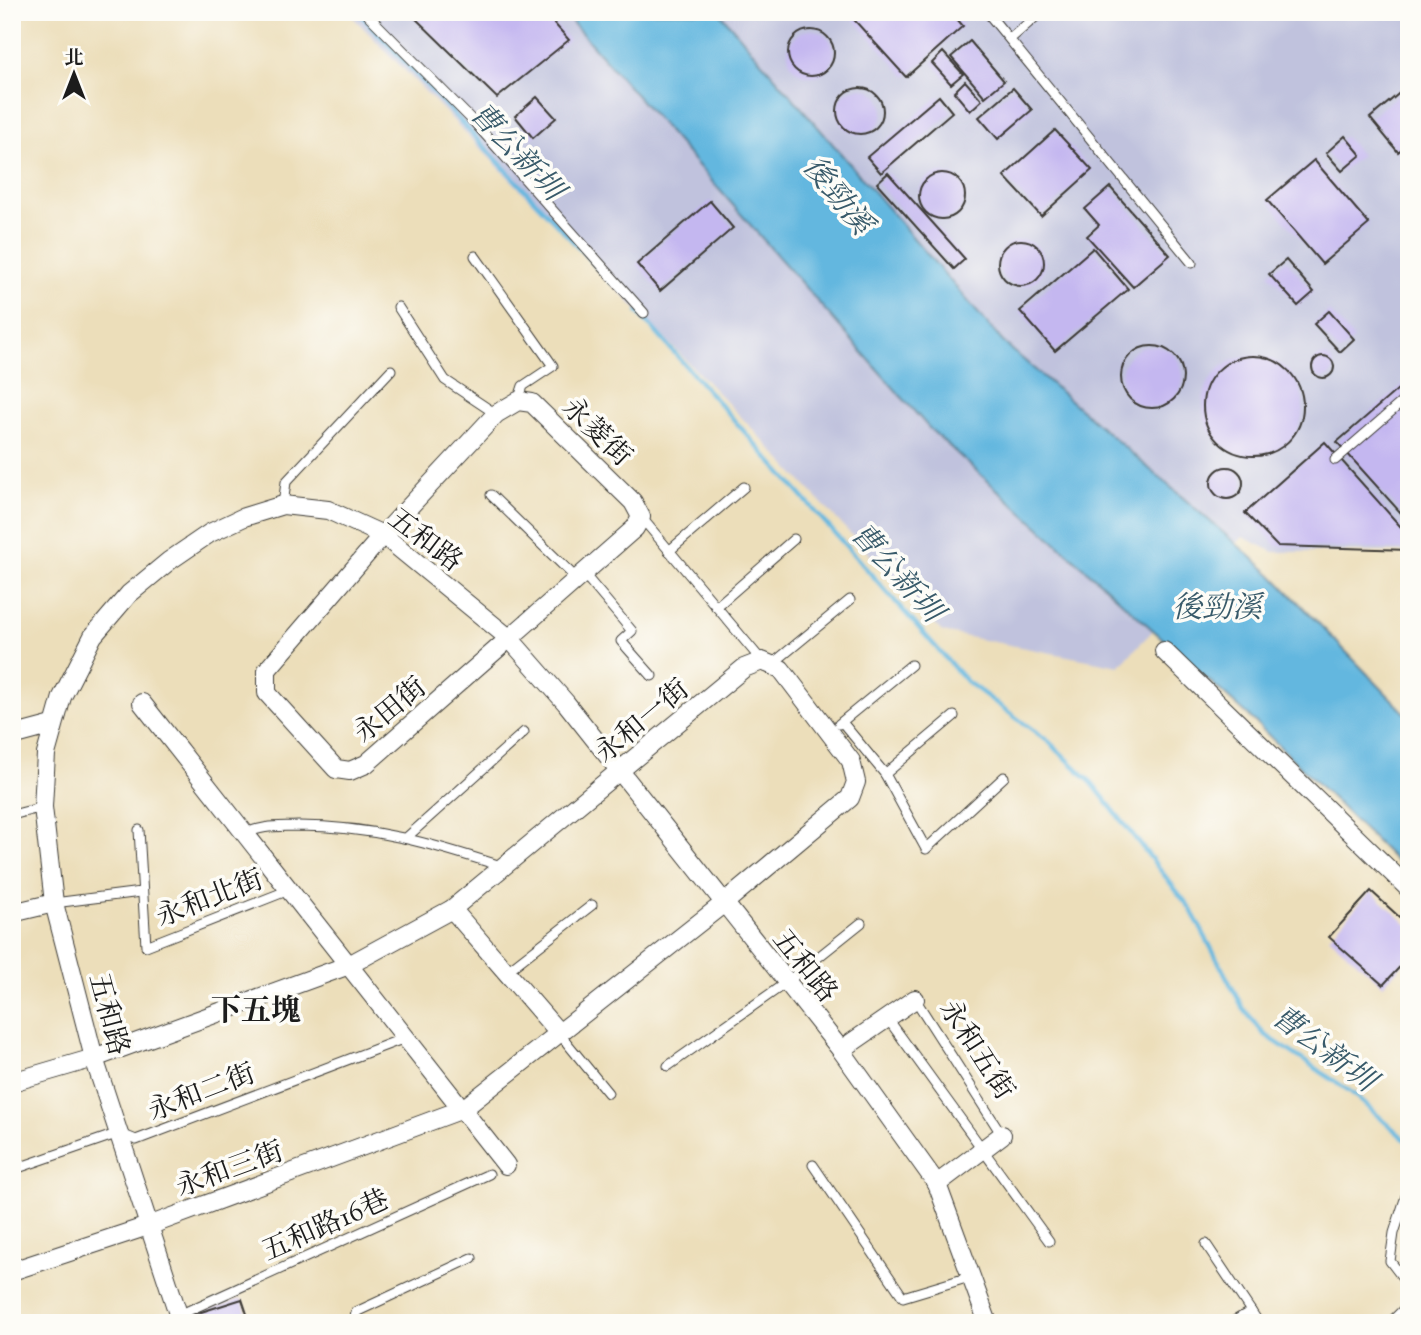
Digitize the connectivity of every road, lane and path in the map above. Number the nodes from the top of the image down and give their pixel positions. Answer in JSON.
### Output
{"nodes":[{"id":1,"x":365,"y":12,"type":"edge"},
{"id":2,"x":987,"y":12,"type":"edge"},
{"id":3,"x":1041,"y":12,"type":"edge"},
{"id":4,"x":1010,"y":39,"type":"junction"},
{"id":5,"x":475,"y":256,"type":"dead end"},
{"id":6,"x":1192,"y":263,"type":"dead end"},
{"id":7,"x":398,"y":307,"type":"dead end"},
{"id":8,"x":644,"y":313,"type":"dead end"},
{"id":9,"x":390,"y":370,"type":"dead end"},
{"id":10,"x":1409,"y":396,"type":"edge"},
{"id":11,"x":518,"y":401,"type":"junction"},
{"id":12,"x":496,"y":414,"type":"junction"},
{"id":13,"x":1335,"y":460,"type":"dead end"},
{"id":14,"x":744,"y":487,"type":"dead end"},
{"id":15,"x":491,"y":495,"type":"dead end"},
{"id":16,"x":283,"y":505,"type":"junction"},
{"id":17,"x":641,"y":517,"type":"junction"},
{"id":18,"x":383,"y":535,"type":"junction"},
{"id":19,"x":794,"y":539,"type":"dead end"},
{"id":20,"x":669,"y":551,"type":"junction"},
{"id":21,"x":579,"y":576,"type":"junction"},
{"id":22,"x":850,"y":600,"type":"dead end"},
{"id":23,"x":716,"y":607,"type":"junction"},
{"id":24,"x":510,"y":639,"type":"junction"},
{"id":25,"x":1164,"y":651,"type":"dead end"},
{"id":26,"x":766,"y":663,"type":"junction"},
{"id":27,"x":911,"y":665,"type":"dead end"},
{"id":28,"x":652,"y":676,"type":"dead end"},
{"id":29,"x":142,"y":703,"type":"dead end"},
{"id":30,"x":954,"y":716,"type":"dead end"},
{"id":31,"x":12,"y":717,"type":"edge"},
{"id":32,"x":53,"y":725,"type":"junction"},
{"id":33,"x":835,"y":727,"type":"junction"},
{"id":34,"x":524,"y":732,"type":"dead end"},
{"id":35,"x":17,"y":735,"type":"edge"},
{"id":36,"x":621,"y":771,"type":"junction"},
{"id":37,"x":885,"y":774,"type":"junction"},
{"id":38,"x":1004,"y":777,"type":"dead end"},
{"id":39,"x":43,"y":807,"type":"junction"},
{"id":40,"x":12,"y":815,"type":"edge"},
{"id":41,"x":139,"y":830,"type":"dead end"},
{"id":42,"x":245,"y":834,"type":"junction"},
{"id":43,"x":406,"y":838,"type":"junction"},
{"id":44,"x":505,"y":868,"type":"junction"},
{"id":45,"x":1409,"y":889,"type":"edge"},
{"id":46,"x":289,"y":890,"type":"junction"},
{"id":47,"x":141,"y":892,"type":"junction"},
{"id":48,"x":54,"y":903,"type":"junction"},
{"id":49,"x":723,"y":904,"type":"junction"},
{"id":50,"x":592,"y":905,"type":"dead end"},
{"id":51,"x":452,"y":909,"type":"junction"},
{"id":52,"x":12,"y":914,"type":"edge"},
{"id":53,"x":861,"y":923,"type":"dead end"},
{"id":54,"x":348,"y":965,"type":"junction"},
{"id":55,"x":506,"y":972,"type":"junction"},
{"id":56,"x":787,"y":982,"type":"junction"},
{"id":57,"x":915,"y":999,"type":"joint"},
{"id":58,"x":888,"y":1019,"type":"junction"},
{"id":59,"x":558,"y":1032,"type":"junction"},
{"id":60,"x":405,"y":1038,"type":"junction"},
{"id":61,"x":841,"y":1051,"type":"junction"},
{"id":62,"x":94,"y":1058,"type":"junction"},
{"id":63,"x":668,"y":1066,"type":"dead end"},
{"id":64,"x":12,"y":1082,"type":"edge"},
{"id":65,"x":608,"y":1094,"type":"dead end"},
{"id":66,"x":463,"y":1109,"type":"junction"},
{"id":67,"x":119,"y":1133,"type":"junction"},
{"id":68,"x":1002,"y":1135,"type":"joint"},
{"id":69,"x":983,"y":1150,"type":"junction"},
{"id":70,"x":506,"y":1165,"type":"dead end"},
{"id":71,"x":813,"y":1165,"type":"dead end"},
{"id":72,"x":12,"y":1170,"type":"edge"},
{"id":73,"x":489,"y":1174,"type":"dead end"},
{"id":74,"x":937,"y":1184,"type":"junction"},
{"id":75,"x":1409,"y":1187,"type":"edge"},
{"id":76,"x":151,"y":1225,"type":"junction"},
{"id":77,"x":1049,"y":1241,"type":"dead end"},
{"id":78,"x":1206,"y":1244,"type":"dead end"},
{"id":79,"x":472,"y":1258,"type":"dead end"},
{"id":80,"x":12,"y":1271,"type":"edge"},
{"id":81,"x":973,"y":1276,"type":"junction"},
{"id":82,"x":1409,"y":1286,"type":"edge"},
{"id":83,"x":1409,"y":1304,"type":"edge"},
{"id":84,"x":1251,"y":1311,"type":"junction"},
{"id":85,"x":180,"y":1319,"type":"edge"},
{"id":86,"x":354,"y":1323,"type":"edge"},
{"id":87,"x":988,"y":1323,"type":"edge"},
{"id":88,"x":1231,"y":1323,"type":"edge"},
{"id":89,"x":1259,"y":1323,"type":"edge"},
{"id":90,"x":1390,"y":1323,"type":"edge"}],
"edges":[{"from":1,"to":8,"type":"lane"},
{"from":2,"to":4,"type":"lane"},
{"from":3,"to":4,"type":"lane"},
{"from":4,"to":6,"type":"lane"},
{"from":5,"to":11,"type":"lane"},
{"from":7,"to":12,"type":"lane"},
{"from":9,"to":16,"type":"lane"},
{"from":10,"to":13,"type":"lane"},
{"from":11,"to":12,"type":"street","name":"永菱街"},
{"from":11,"to":17,"type":"street","name":"永菱街"},
{"from":12,"to":18,"type":"street","name":"永菱街"},
{"from":14,"to":20,"type":"lane"},
{"from":15,"to":21,"type":"lane"},
{"from":16,"to":18,"type":"street","name":"五和路"},
{"from":16,"to":32,"type":"street","name":"五和路"},
{"from":17,"to":20,"type":"lane"},
{"from":17,"to":21,"type":"street"},
{"from":18,"to":24,"type":"street","name":"五和路"},
{"from":18,"to":24,"type":"street","name":"永田街"},
{"from":19,"to":23,"type":"lane"},
{"from":20,"to":23,"type":"lane"},
{"from":21,"to":24,"type":"street"},
{"from":21,"to":28,"type":"lane"},
{"from":22,"to":26,"type":"lane"},
{"from":23,"to":26,"type":"lane"},
{"from":24,"to":36,"type":"street","name":"五和路"},
{"from":25,"to":45,"type":"street"},
{"from":26,"to":33,"type":"street"},
{"from":26,"to":36,"type":"street","name":"永和一街"},
{"from":27,"to":33,"type":"lane"},
{"from":29,"to":42,"type":"street"},
{"from":30,"to":37,"type":"lane"},
{"from":31,"to":35,"type":"lane"},
{"from":32,"to":35,"type":"street"},
{"from":32,"to":39,"type":"street","name":"五和路"},
{"from":33,"to":37,"type":"lane"},
{"from":33,"to":49,"type":"street"},
{"from":34,"to":43,"type":"lane"},
{"from":36,"to":44,"type":"street","name":"永和一街"},
{"from":36,"to":49,"type":"street","name":"五和路"},
{"from":37,"to":38,"type":"lane"},
{"from":39,"to":40,"type":"lane"},
{"from":39,"to":48,"type":"street","name":"五和路"},
{"from":41,"to":47,"type":"lane"},
{"from":42,"to":43,"type":"lane"},
{"from":42,"to":46,"type":"street"},
{"from":43,"to":44,"type":"lane"},
{"from":44,"to":51,"type":"street","name":"永和一街"},
{"from":46,"to":47,"type":"lane","name":"永和北街"},
{"from":46,"to":54,"type":"street"},
{"from":47,"to":48,"type":"lane"},
{"from":48,"to":52,"type":"street"},
{"from":48,"to":62,"type":"street","name":"五和路"},
{"from":49,"to":56,"type":"street","name":"五和路"},
{"from":49,"to":59,"type":"street","name":"永和三街"},
{"from":50,"to":55,"type":"lane"},
{"from":51,"to":54,"type":"street","name":"永和一街"},
{"from":51,"to":55,"type":"street"},
{"from":53,"to":56,"type":"lane"},
{"from":54,"to":60,"type":"street"},
{"from":54,"to":62,"type":"street","name":"永和一街"},
{"from":55,"to":59,"type":"street"},
{"from":56,"to":61,"type":"street","name":"五和路"},
{"from":56,"to":63,"type":"lane"},
{"from":57,"to":58,"type":"street","name":"永和五街"},
{"from":57,"to":68,"type":"lane","name":"永和五街"},
{"from":58,"to":61,"type":"street","name":"永和五街"},
{"from":58,"to":69,"type":"lane","name":"永和五街"},
{"from":59,"to":65,"type":"lane"},
{"from":59,"to":66,"type":"street","name":"永和三街"},
{"from":60,"to":66,"type":"street"},
{"from":60,"to":67,"type":"lane","name":"永和二街"},
{"from":61,"to":74,"type":"street","name":"五和路"},
{"from":62,"to":64,"type":"street","name":"永和一街"},
{"from":62,"to":67,"type":"street","name":"五和路"},
{"from":66,"to":70,"type":"street"},
{"from":66,"to":76,"type":"street","name":"永和三街"},
{"from":67,"to":72,"type":"lane","name":"永和二街"},
{"from":67,"to":76,"type":"street","name":"五和路"},
{"from":68,"to":69,"type":"street","name":"永和五街"},
{"from":69,"to":74,"type":"street","name":"永和五街"},
{"from":69,"to":77,"type":"lane","name":"永和五街"},
{"from":71,"to":81,"type":"lane"},
{"from":73,"to":85,"type":"lane","name":"五和路16巷"},
{"from":74,"to":81,"type":"street","name":"五和路"},
{"from":75,"to":82,"type":"lane"},
{"from":76,"to":80,"type":"street","name":"永和三街"},
{"from":76,"to":85,"type":"street","name":"五和路"},
{"from":78,"to":84,"type":"lane"},
{"from":79,"to":86,"type":"lane"},
{"from":81,"to":87,"type":"street","name":"五和路"},
{"from":83,"to":90,"type":"lane"},
{"from":84,"to":88,"type":"lane"},
{"from":84,"to":89,"type":"lane"}]}
